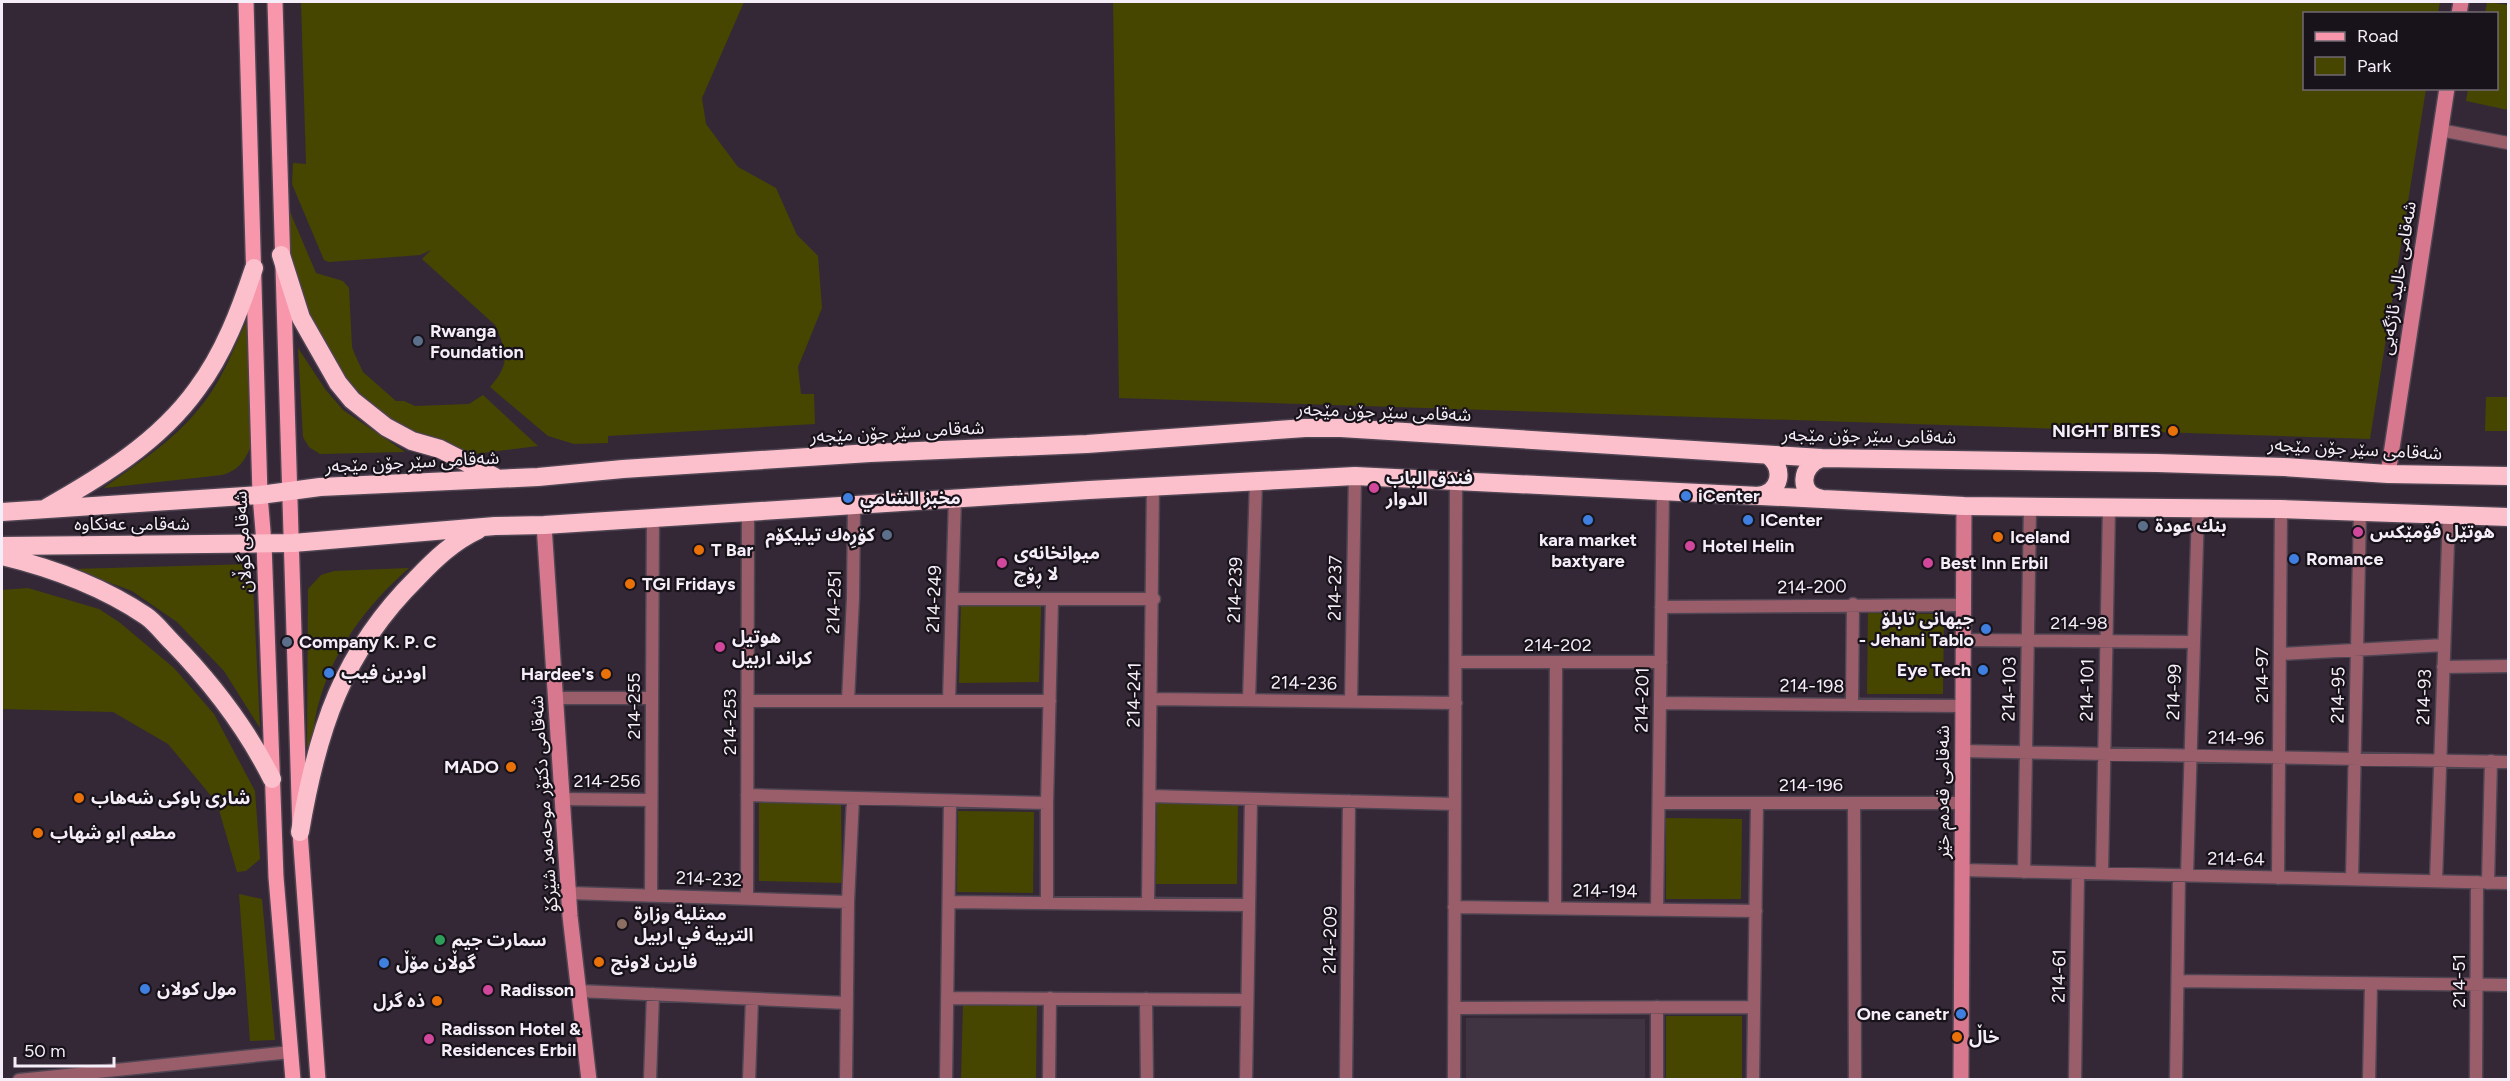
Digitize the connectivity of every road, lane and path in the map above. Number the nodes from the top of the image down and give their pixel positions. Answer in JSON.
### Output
{"nodes":[{"id":1,"x":246,"y":2,"type":"edge"},
{"id":2,"x":275,"y":2,"type":"edge"},
{"id":3,"x":2446,"y":90,"type":"edge"},
{"id":4,"x":2440,"y":130,"type":"junction"},
{"id":5,"x":2508,"y":143,"type":"edge"},
{"id":6,"x":281,"y":255,"type":"junction"},
{"id":7,"x":254,"y":268,"type":"junction"},
{"id":8,"x":1768,"y":455,"type":"junction"},
{"id":9,"x":1822,"y":458,"type":"junction"},
{"id":10,"x":2388,"y":474,"type":"junction"},
{"id":11,"x":1355,"y":476,"type":"junction"},
{"id":12,"x":2508,"y":476,"type":"edge"},
{"id":13,"x":500,"y":478,"type":"junction"},
{"id":14,"x":1256,"y":481,"type":"junction"},
{"id":15,"x":1456,"y":482,"type":"junction"},
{"id":16,"x":1153,"y":487,"type":"junction"},
{"id":17,"x":289,"y":491,"type":"junction"},
{"id":18,"x":1663,"y":491,"type":"junction"},
{"id":19,"x":260,"y":495,"type":"junction"},
{"id":20,"x":1758,"y":496,"type":"junction"},
{"id":21,"x":955,"y":498,"type":"junction"},
{"id":22,"x":1822,"y":499,"type":"junction"},
{"id":23,"x":854,"y":504,"type":"junction"},
{"id":24,"x":1964,"y":506,"type":"junction"},
{"id":25,"x":2030,"y":507,"type":"junction"},
{"id":26,"x":2109,"y":508,"type":"junction"},
{"id":27,"x":2198,"y":509,"type":"junction"},
{"id":28,"x":2281,"y":509,"type":"junction"},
{"id":29,"x":41,"y":510,"type":"junction"},
{"id":30,"x":748,"y":511,"type":"junction"},
{"id":31,"x":2,"y":512,"type":"edge"},
{"id":32,"x":2360,"y":512,"type":"junction"},
{"id":33,"x":2449,"y":514,"type":"junction"},
{"id":34,"x":653,"y":517,"type":"junction"},
{"id":35,"x":2508,"y":517,"type":"edge"},
{"id":36,"x":544,"y":525,"type":"junction"},
{"id":37,"x":495,"y":526,"type":"junction"},
{"id":38,"x":264,"y":543,"type":"junction"},
{"id":39,"x":292,"y":543,"type":"junction"},
{"id":40,"x":2,"y":546,"type":"edge"},
{"id":41,"x":2,"y":556,"type":"edge"},
{"id":42,"x":952,"y":599,"type":"junction"},
{"id":43,"x":1154,"y":599,"type":"junction"},
{"id":44,"x":1052,"y":600,"type":"junction"},
{"id":45,"x":1853,"y":604,"type":"junction"},
{"id":46,"x":1963,"y":605,"type":"junction"},
{"id":47,"x":1662,"y":607,"type":"junction"},
{"id":48,"x":1963,"y":640,"type":"junction"},
{"id":49,"x":2028,"y":640,"type":"junction"},
{"id":50,"x":2106,"y":641,"type":"junction"},
{"id":51,"x":2194,"y":642,"type":"junction"},
{"id":52,"x":2444,"y":645,"type":"junction"},
{"id":53,"x":2357,"y":650,"type":"junction"},
{"id":54,"x":2280,"y":654,"type":"junction"},
{"id":55,"x":1456,"y":662,"type":"junction"},
{"id":56,"x":1661,"y":662,"type":"junction"},
{"id":57,"x":1556,"y":663,"type":"junction"},
{"id":58,"x":2508,"y":666,"type":"edge"},
{"id":59,"x":2444,"y":667,"type":"junction"},
{"id":60,"x":557,"y":698,"type":"junction"},
{"id":61,"x":652,"y":698,"type":"junction"},
{"id":62,"x":1152,"y":699,"type":"junction"},
{"id":63,"x":1249,"y":700,"type":"junction"},
{"id":64,"x":748,"y":701,"type":"junction"},
{"id":65,"x":848,"y":701,"type":"junction"},
{"id":66,"x":949,"y":701,"type":"junction"},
{"id":67,"x":1050,"y":701,"type":"junction"},
{"id":68,"x":1351,"y":702,"type":"junction"},
{"id":69,"x":1456,"y":703,"type":"junction"},
{"id":70,"x":1660,"y":703,"type":"junction"},
{"id":71,"x":1852,"y":705,"type":"junction"},
{"id":72,"x":1963,"y":706,"type":"junction"},
{"id":73,"x":1963,"y":751,"type":"junction"},
{"id":74,"x":2026,"y":752,"type":"junction"},
{"id":75,"x":2104,"y":754,"type":"junction"},
{"id":76,"x":2190,"y":756,"type":"junction"},
{"id":77,"x":2279,"y":757,"type":"junction"},
{"id":78,"x":2355,"y":759,"type":"junction"},
{"id":79,"x":2440,"y":760,"type":"junction"},
{"id":80,"x":2491,"y":761,"type":"junction"},
{"id":81,"x":2508,"y":762,"type":"edge"},
{"id":82,"x":272,"y":779,"type":"junction"},
{"id":83,"x":747,"y":795,"type":"junction"},
{"id":84,"x":1150,"y":796,"type":"junction"},
{"id":85,"x":853,"y":798,"type":"junction"},
{"id":86,"x":562,"y":799,"type":"junction"},
{"id":87,"x":1251,"y":799,"type":"junction"},
{"id":88,"x":651,"y":800,"type":"junction"},
{"id":89,"x":950,"y":801,"type":"junction"},
{"id":90,"x":1349,"y":801,"type":"junction"},
{"id":91,"x":1047,"y":803,"type":"junction"},
{"id":92,"x":1659,"y":803,"type":"junction"},
{"id":93,"x":1757,"y":803,"type":"junction"},
{"id":94,"x":1854,"y":803,"type":"junction"},
{"id":95,"x":1963,"y":803,"type":"junction"},
{"id":96,"x":1455,"y":804,"type":"junction"},
{"id":97,"x":300,"y":832,"type":"junction"},
{"id":98,"x":1962,"y":870,"type":"junction"},
{"id":99,"x":2024,"y":872,"type":"junction"},
{"id":100,"x":2078,"y":873,"type":"junction"},
{"id":101,"x":2102,"y":873,"type":"junction"},
{"id":102,"x":2183,"y":875,"type":"junction"},
{"id":103,"x":2278,"y":878,"type":"junction"},
{"id":104,"x":2352,"y":879,"type":"junction"},
{"id":105,"x":2436,"y":881,"type":"junction"},
{"id":106,"x":2482,"y":883,"type":"junction"},
{"id":107,"x":2508,"y":883,"type":"edge"},
{"id":108,"x":569,"y":893,"type":"junction"},
{"id":109,"x":651,"y":895,"type":"junction"},
{"id":110,"x":747,"y":898,"type":"junction"},
{"id":111,"x":848,"y":902,"type":"junction"},
{"id":112,"x":948,"y":902,"type":"junction"},
{"id":113,"x":1047,"y":903,"type":"junction"},
{"id":114,"x":1148,"y":904,"type":"junction"},
{"id":115,"x":1249,"y":904,"type":"junction"},
{"id":116,"x":1454,"y":907,"type":"junction"},
{"id":117,"x":1555,"y":908,"type":"junction"},
{"id":118,"x":1657,"y":910,"type":"junction"},
{"id":119,"x":1755,"y":911,"type":"junction"},
{"id":120,"x":2178,"y":981,"type":"junction"},
{"id":121,"x":2371,"y":984,"type":"junction"},
{"id":122,"x":2476,"y":985,"type":"junction"},
{"id":123,"x":2508,"y":986,"type":"edge"},
{"id":124,"x":579,"y":991,"type":"junction"},
{"id":125,"x":653,"y":994,"type":"junction"},
{"id":126,"x":947,"y":998,"type":"junction"},
{"id":127,"x":1050,"y":998,"type":"junction"},
{"id":128,"x":752,"y":999,"type":"junction"},
{"id":129,"x":1146,"y":999,"type":"junction"},
{"id":130,"x":1247,"y":1000,"type":"junction"},
{"id":131,"x":847,"y":1003,"type":"junction"},
{"id":132,"x":1657,"y":1007,"type":"junction"},
{"id":133,"x":1754,"y":1007,"type":"junction"},
{"id":134,"x":1454,"y":1008,"type":"junction"},
{"id":135,"x":291,"y":1052,"type":"junction"},
{"id":136,"x":19,"y":1080,"type":"edge"},
{"id":137,"x":293,"y":1080,"type":"edge"},
{"id":138,"x":318,"y":1080,"type":"edge"},
{"id":139,"x":589,"y":1080,"type":"edge"},
{"id":140,"x":650,"y":1080,"type":"edge"},
{"id":141,"x":749,"y":1080,"type":"edge"},
{"id":142,"x":846,"y":1080,"type":"edge"},
{"id":143,"x":946,"y":1080,"type":"edge"},
{"id":144,"x":1049,"y":1080,"type":"edge"},
{"id":145,"x":1147,"y":1080,"type":"edge"},
{"id":146,"x":1246,"y":1080,"type":"edge"},
{"id":147,"x":1346,"y":1080,"type":"edge"},
{"id":148,"x":1454,"y":1080,"type":"edge"},
{"id":149,"x":1657,"y":1080,"type":"edge"},
{"id":150,"x":1753,"y":1080,"type":"edge"},
{"id":151,"x":1855,"y":1080,"type":"edge"},
{"id":152,"x":1961,"y":1080,"type":"edge"},
{"id":153,"x":2075,"y":1080,"type":"edge"},
{"id":154,"x":2176,"y":1080,"type":"edge"},
{"id":155,"x":2369,"y":1080,"type":"edge"},
{"id":156,"x":2476,"y":1080,"type":"edge"}],
"edges":[{"from":1,"to":7,"type":"main road","name":"شەقامی گوڵان"},
{"from":2,"to":6,"type":"main road"},
{"from":3,"to":4,"type":"street","name":"شەقامی خالید ئاژگەیی"},
{"from":4,"to":5,"type":"street"},
{"from":4,"to":10,"type":"street","name":"شەقامی خالید ئاژگەیی"},
{"from":6,"to":13,"type":"highway"},
{"from":6,"to":17,"type":"main road"},
{"from":7,"to":19,"type":"main road","name":"شەقامی گوڵان"},
{"from":7,"to":29,"type":"highway"},
{"from":8,"to":9,"type":"highway","name":"شەقامی سێر جۆن مێجەر"},
{"from":8,"to":13,"type":"highway","name":"شەقامی سێر جۆن مێجەر"},
{"from":8,"to":20,"type":"highway"},
{"from":9,"to":10,"type":"highway","name":"شەقامی سێر جۆن مێجەر"},
{"from":9,"to":22,"type":"highway"},
{"from":10,"to":12,"type":"highway","name":"شەقامی سێر جۆن مێجەر"},
{"from":11,"to":14,"type":"highway"},
{"from":11,"to":15,"type":"highway"},
{"from":11,"to":68,"type":"street","name":"214-237"},
{"from":13,"to":17,"type":"highway","name":"شەقامی سێر جۆن مێجەر"},
{"from":14,"to":16,"type":"highway"},
{"from":14,"to":63,"type":"street","name":"214-239"},
{"from":15,"to":18,"type":"highway"},
{"from":15,"to":55,"type":"street"},
{"from":16,"to":21,"type":"highway"},
{"from":16,"to":43,"type":"street","name":"214-241"},
{"from":17,"to":19,"type":"highway","name":"شەقامی سێر جۆن مێجەر"},
{"from":17,"to":39,"type":"main road"},
{"from":18,"to":20,"type":"highway"},
{"from":18,"to":47,"type":"street","name":"214-201"},
{"from":19,"to":29,"type":"highway","name":"شەقامی عەنکاوە"},
{"from":19,"to":38,"type":"main road","name":"شەقامی گوڵان"},
{"from":20,"to":22,"type":"highway"},
{"from":21,"to":23,"type":"highway"},
{"from":21,"to":42,"type":"street","name":"214-249"},
{"from":22,"to":24,"type":"highway"},
{"from":23,"to":30,"type":"highway"},
{"from":23,"to":65,"type":"street","name":"214-251"},
{"from":24,"to":25,"type":"highway"},
{"from":24,"to":46,"type":"street","name":"شەقامی قەدەم خێر"},
{"from":25,"to":26,"type":"highway"},
{"from":25,"to":49,"type":"street","name":"214-103"},
{"from":26,"to":27,"type":"highway"},
{"from":26,"to":50,"type":"street","name":"214-101"},
{"from":27,"to":28,"type":"highway"},
{"from":27,"to":51,"type":"street","name":"214-99"},
{"from":28,"to":32,"type":"highway"},
{"from":28,"to":54,"type":"street","name":"214-97"},
{"from":29,"to":31,"type":"highway","name":"شەقامی عەنکاوە"},
{"from":30,"to":34,"type":"highway"},
{"from":30,"to":64,"type":"street","name":"214-253"},
{"from":32,"to":33,"type":"highway"},
{"from":32,"to":53,"type":"street","name":"214-95"},
{"from":33,"to":35,"type":"highway"},
{"from":33,"to":52,"type":"street","name":"214-93"},
{"from":34,"to":36,"type":"highway"},
{"from":34,"to":61,"type":"street","name":"214-255"},
{"from":36,"to":37,"type":"highway"},
{"from":36,"to":60,"type":"street","name":"شەقامی دکتۆر موحەمەد شێرکۆ"},
{"from":37,"to":39,"type":"highway"},
{"from":37,"to":97,"type":"highway"},
{"from":38,"to":39,"type":"highway"},
{"from":38,"to":40,"type":"highway","name":"شەقامی عەنکاوە"},
{"from":38,"to":82,"type":"main road","name":"شەقامی گوڵان"},
{"from":39,"to":97,"type":"main road"},
{"from":41,"to":82,"type":"highway"},
{"from":42,"to":44,"type":"street"},
{"from":42,"to":66,"type":"street","name":"214-249"},
{"from":43,"to":44,"type":"street"},
{"from":43,"to":62,"type":"street","name":"214-241"},
{"from":44,"to":67,"type":"street"},
{"from":45,"to":46,"type":"street","name":"214-200"},
{"from":45,"to":47,"type":"street","name":"214-200"},
{"from":45,"to":71,"type":"street"},
{"from":46,"to":48,"type":"street","name":"شەقامی قەدەم خێر"},
{"from":47,"to":56,"type":"street","name":"214-201"},
{"from":48,"to":49,"type":"street","name":"214-98"},
{"from":48,"to":72,"type":"street","name":"شەقامی قەدەم خێر"},
{"from":49,"to":50,"type":"street","name":"214-98"},
{"from":49,"to":74,"type":"street","name":"214-103"},
{"from":50,"to":51,"type":"street","name":"214-98"},
{"from":50,"to":75,"type":"street","name":"214-101"},
{"from":51,"to":76,"type":"street","name":"214-99"},
{"from":52,"to":53,"type":"street"},
{"from":52,"to":59,"type":"street","name":"214-93"},
{"from":53,"to":54,"type":"street"},
{"from":53,"to":78,"type":"street","name":"214-95"},
{"from":54,"to":77,"type":"street","name":"214-97"},
{"from":55,"to":57,"type":"street","name":"214-202"},
{"from":55,"to":69,"type":"street"},
{"from":56,"to":57,"type":"street","name":"214-202"},
{"from":56,"to":70,"type":"street","name":"214-201"},
{"from":57,"to":117,"type":"street"},
{"from":58,"to":59,"type":"street"},
{"from":59,"to":79,"type":"street","name":"214-93"},
{"from":60,"to":61,"type":"street"},
{"from":60,"to":86,"type":"street","name":"شەقامی دکتۆر موحەمەد شێرکۆ"},
{"from":61,"to":88,"type":"street","name":"214-255"},
{"from":62,"to":63,"type":"street","name":"214-236"},
{"from":62,"to":84,"type":"street","name":"214-241"},
{"from":63,"to":68,"type":"street","name":"214-236"},
{"from":64,"to":65,"type":"street"},
{"from":64,"to":83,"type":"street","name":"214-253"},
{"from":65,"to":66,"type":"street"},
{"from":66,"to":67,"type":"street"},
{"from":67,"to":91,"type":"street"},
{"from":68,"to":69,"type":"street","name":"214-236"},
{"from":69,"to":96,"type":"street"},
{"from":70,"to":71,"type":"street","name":"214-198"},
{"from":70,"to":92,"type":"street","name":"214-201"},
{"from":71,"to":72,"type":"street","name":"214-198"},
{"from":72,"to":73,"type":"street","name":"شەقامی قەدەم خێر"},
{"from":73,"to":74,"type":"street","name":"214-96"},
{"from":73,"to":95,"type":"street","name":"شەقامی قەدەم خێر"},
{"from":74,"to":75,"type":"street","name":"214-96"},
{"from":74,"to":99,"type":"street","name":"214-103"},
{"from":75,"to":76,"type":"street","name":"214-96"},
{"from":75,"to":101,"type":"street","name":"214-101"},
{"from":76,"to":77,"type":"street","name":"214-96"},
{"from":76,"to":102,"type":"street","name":"214-99"},
{"from":77,"to":78,"type":"street","name":"214-96"},
{"from":77,"to":103,"type":"street","name":"214-97"},
{"from":78,"to":79,"type":"street","name":"214-96"},
{"from":78,"to":104,"type":"street","name":"214-95"},
{"from":79,"to":80,"type":"street","name":"214-96"},
{"from":79,"to":105,"type":"street","name":"214-93"},
{"from":80,"to":81,"type":"street","name":"214-96"},
{"from":80,"to":106,"type":"street","name":"214-51"},
{"from":82,"to":135,"type":"main road","name":"شەقامی گوڵان"},
{"from":83,"to":85,"type":"street"},
{"from":83,"to":110,"type":"street","name":"214-253"},
{"from":84,"to":87,"type":"street"},
{"from":84,"to":114,"type":"street","name":"214-241"},
{"from":85,"to":89,"type":"street"},
{"from":85,"to":111,"type":"street"},
{"from":86,"to":88,"type":"street","name":"214-256"},
{"from":86,"to":108,"type":"street","name":"شەقامی دکتۆر موحەمەد شێرکۆ"},
{"from":87,"to":90,"type":"street"},
{"from":87,"to":115,"type":"street"},
{"from":88,"to":109,"type":"street","name":"214-255"},
{"from":89,"to":91,"type":"street"},
{"from":89,"to":112,"type":"street"},
{"from":90,"to":96,"type":"street"},
{"from":90,"to":147,"type":"street","name":"214-209"},
{"from":91,"to":113,"type":"street"},
{"from":92,"to":93,"type":"street","name":"214-196"},
{"from":92,"to":118,"type":"street","name":"214-201"},
{"from":93,"to":94,"type":"street","name":"214-196"},
{"from":93,"to":119,"type":"street"},
{"from":94,"to":95,"type":"street","name":"214-196"},
{"from":94,"to":151,"type":"street"},
{"from":95,"to":98,"type":"street","name":"شەقامی قەدەم خێر"},
{"from":96,"to":116,"type":"street"},
{"from":97,"to":138,"type":"main road"},
{"from":98,"to":99,"type":"street","name":"214-64"},
{"from":98,"to":152,"type":"street","name":"شەقامی قەدەم خێر"},
{"from":99,"to":100,"type":"street","name":"214-64"},
{"from":100,"to":101,"type":"street","name":"214-64"},
{"from":100,"to":153,"type":"street","name":"214-61"},
{"from":101,"to":102,"type":"street","name":"214-64"},
{"from":102,"to":103,"type":"street","name":"214-64"},
{"from":102,"to":120,"type":"street","name":"214-99"},
{"from":103,"to":104,"type":"street","name":"214-64"},
{"from":104,"to":105,"type":"street","name":"214-64"},
{"from":105,"to":106,"type":"street","name":"214-64"},
{"from":106,"to":107,"type":"street","name":"214-64"},
{"from":106,"to":122,"type":"street","name":"214-51"},
{"from":108,"to":109,"type":"street","name":"214-232"},
{"from":108,"to":124,"type":"street","name":"شەقامی دکتۆر موحەمەد شێرکۆ"},
{"from":109,"to":110,"type":"street","name":"214-232"},
{"from":110,"to":111,"type":"street","name":"214-232"},
{"from":111,"to":131,"type":"street"},
{"from":112,"to":113,"type":"street"},
{"from":112,"to":126,"type":"street"},
{"from":113,"to":114,"type":"street"},
{"from":114,"to":115,"type":"street"},
{"from":115,"to":130,"type":"street"},
{"from":116,"to":117,"type":"street","name":"214-194"},
{"from":116,"to":134,"type":"street"},
{"from":117,"to":118,"type":"street","name":"214-194"},
{"from":118,"to":119,"type":"street","name":"214-194"},
{"from":119,"to":133,"type":"street"},
{"from":120,"to":121,"type":"street"},
{"from":120,"to":154,"type":"street","name":"214-99"},
{"from":121,"to":122,"type":"street"},
{"from":121,"to":155,"type":"street"},
{"from":122,"to":123,"type":"street"},
{"from":122,"to":156,"type":"street","name":"214-51"},
{"from":124,"to":125,"type":"street"},
{"from":124,"to":139,"type":"street","name":"شەقامی دکتۆر موحەمەد شێرکۆ"},
{"from":125,"to":128,"type":"street"},
{"from":125,"to":140,"type":"street"},
{"from":126,"to":127,"type":"street"},
{"from":126,"to":143,"type":"street"},
{"from":127,"to":129,"type":"street"},
{"from":127,"to":144,"type":"street"},
{"from":128,"to":131,"type":"street"},
{"from":128,"to":141,"type":"street"},
{"from":129,"to":130,"type":"street"},
{"from":129,"to":145,"type":"street"},
{"from":130,"to":146,"type":"street"},
{"from":131,"to":142,"type":"street"},
{"from":132,"to":133,"type":"street"},
{"from":132,"to":134,"type":"street"},
{"from":132,"to":149,"type":"street"},
{"from":133,"to":150,"type":"street"},
{"from":134,"to":148,"type":"street"},
{"from":135,"to":136,"type":"street"},
{"from":135,"to":137,"type":"main road","name":"شەقامی گوڵان"}]}
